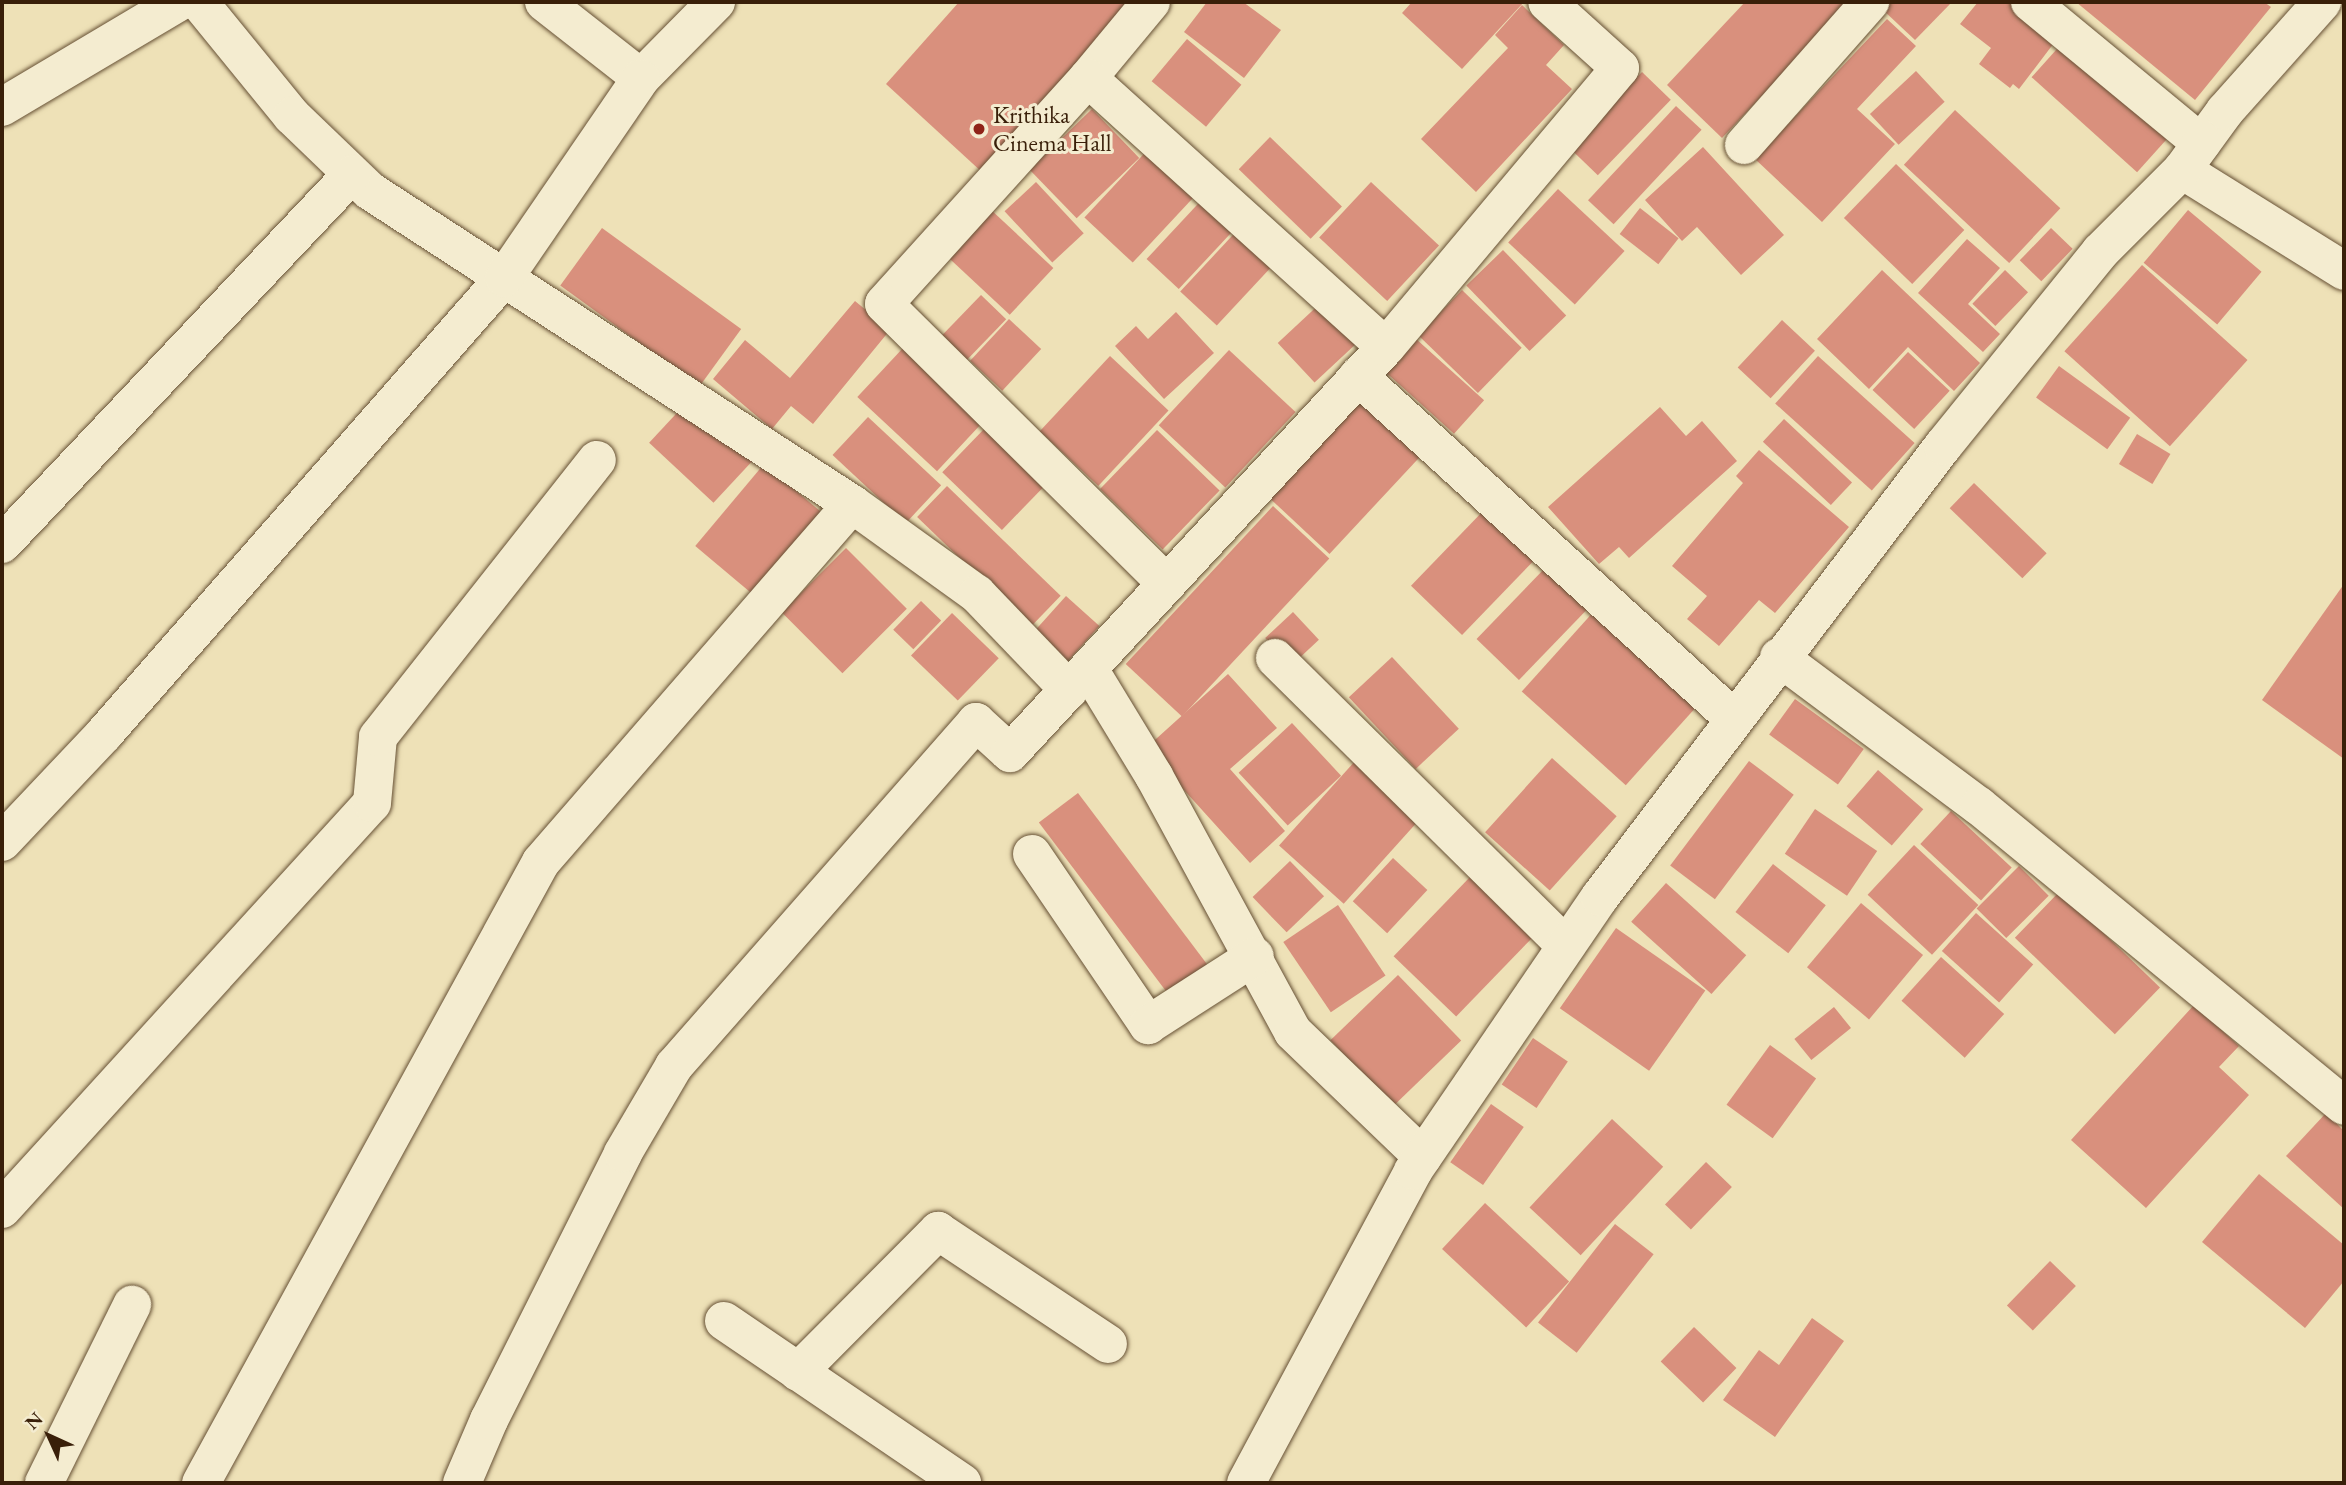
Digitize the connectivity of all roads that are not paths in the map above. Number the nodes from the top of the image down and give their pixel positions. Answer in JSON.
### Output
{"nodes":[{"id":1,"x":179,"y":2,"type":"edge"},
{"id":2,"x":199,"y":2,"type":"edge"},
{"id":3,"x":544,"y":2,"type":"edge"},
{"id":4,"x":716,"y":2,"type":"edge"},
{"id":5,"x":1151,"y":2,"type":"edge"},
{"id":6,"x":1547,"y":2,"type":"edge"},
{"id":7,"x":1870,"y":2,"type":"edge"},
{"id":8,"x":2030,"y":2,"type":"edge"},
{"id":9,"x":2322,"y":2,"type":"edge"},
{"id":10,"x":641,"y":78,"type":"junction"},
{"id":11,"x":1088,"y":79,"type":"junction"},
{"id":12,"x":2,"y":107,"type":"edge"},
{"id":13,"x":1744,"y":145,"type":"dead end"},
{"id":14,"x":2191,"y":157,"type":"junction"},
{"id":15,"x":352,"y":174,"type":"junction"},
{"id":16,"x":2344,"y":271,"type":"edge"},
{"id":17,"x":504,"y":278,"type":"junction"},
{"id":18,"x":1386,"y":347,"type":"junction"},
{"id":19,"x":1359,"y":376,"type":"junction"},
{"id":20,"x":597,"y":460,"type":"dead end"},
{"id":21,"x":852,"y":504,"type":"junction"},
{"id":22,"x":2,"y":544,"type":"edge"},
{"id":23,"x":1167,"y":584,"type":"junction"},
{"id":24,"x":1275,"y":657,"type":"dead end"},
{"id":25,"x":1779,"y":657,"type":"junction"},
{"id":26,"x":1079,"y":679,"type":"junction"},
{"id":27,"x":1734,"y":718,"type":"junction"},
{"id":28,"x":2,"y":842,"type":"edge"},
{"id":29,"x":1032,"y":854,"type":"dead end"},
{"id":30,"x":1566,"y":946,"type":"junction"},
{"id":31,"x":1255,"y":956,"type":"junction"},
{"id":32,"x":2344,"y":1106,"type":"edge"},
{"id":33,"x":1423,"y":1157,"type":"junction"},
{"id":34,"x":2,"y":1209,"type":"edge"},
{"id":35,"x":132,"y":1305,"type":"dead end"},
{"id":36,"x":724,"y":1321,"type":"dead end"},
{"id":37,"x":1108,"y":1343,"type":"dead end"},
{"id":38,"x":798,"y":1372,"type":"junction"},
{"id":39,"x":44,"y":1483,"type":"edge"},
{"id":40,"x":201,"y":1483,"type":"edge"},
{"id":41,"x":462,"y":1483,"type":"edge"},
{"id":42,"x":962,"y":1483,"type":"edge"},
{"id":43,"x":1246,"y":1483,"type":"edge"}],
"edges":[{"from":1,"to":12,"type":"street"},
{"from":2,"to":15,"type":"street"},
{"from":3,"to":10,"type":"street"},
{"from":4,"to":10,"type":"street"},
{"from":5,"to":11,"type":"street"},
{"from":6,"to":18,"type":"street"},
{"from":7,"to":13,"type":"street"},
{"from":8,"to":14,"type":"street"},
{"from":9,"to":14,"type":"street"},
{"from":10,"to":17,"type":"street"},
{"from":11,"to":18,"type":"street"},
{"from":11,"to":23,"type":"street"},
{"from":14,"to":16,"type":"street"},
{"from":14,"to":25,"type":"street"},
{"from":15,"to":17,"type":"street"},
{"from":15,"to":22,"type":"street"},
{"from":17,"to":21,"type":"street"},
{"from":17,"to":28,"type":"street"},
{"from":18,"to":19,"type":"street"},
{"from":19,"to":23,"type":"street"},
{"from":19,"to":27,"type":"street"},
{"from":20,"to":34,"type":"street"},
{"from":21,"to":26,"type":"street"},
{"from":21,"to":40,"type":"street"},
{"from":23,"to":26,"type":"street"},
{"from":24,"to":30,"type":"street"},
{"from":25,"to":27,"type":"street"},
{"from":25,"to":32,"type":"street"},
{"from":26,"to":31,"type":"street"},
{"from":26,"to":41,"type":"street"},
{"from":27,"to":30,"type":"street"},
{"from":29,"to":31,"type":"street"},
{"from":30,"to":33,"type":"street"},
{"from":31,"to":33,"type":"street"},
{"from":33,"to":43,"type":"street"},
{"from":35,"to":39,"type":"street"},
{"from":36,"to":38,"type":"street"},
{"from":37,"to":38,"type":"street"},
{"from":38,"to":42,"type":"street"}]}
